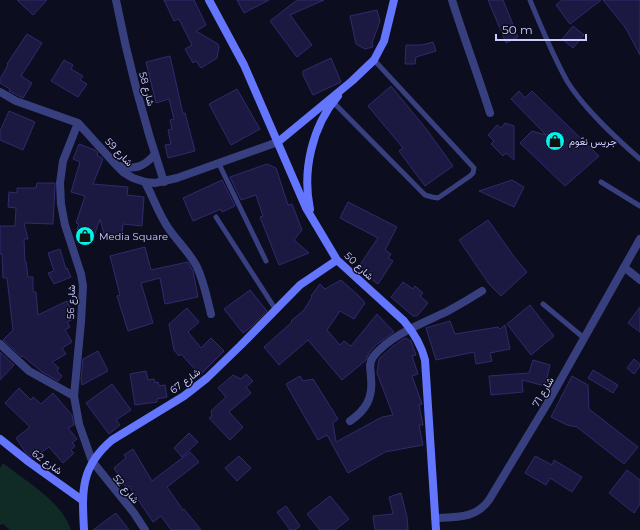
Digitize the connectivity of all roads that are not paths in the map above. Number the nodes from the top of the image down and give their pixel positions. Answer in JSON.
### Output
{"nodes":[{"id":1,"x":116,"y":0,"type":"edge"},
{"id":2,"x":209,"y":0,"type":"edge"},
{"id":3,"x":394,"y":0,"type":"edge"},
{"id":4,"x":452,"y":0,"type":"edge"},
{"id":5,"x":530,"y":0,"type":"edge"},
{"id":6,"x":374,"y":60,"type":"junction"},
{"id":7,"x":352,"y":81,"type":"junction"},
{"id":8,"x":0,"y":92,"type":"edge"},
{"id":9,"x":333,"y":102,"type":"junction"},
{"id":10,"x":490,"y":113,"type":"dead end"},
{"id":11,"x":78,"y":123,"type":"junction"},
{"id":12,"x":278,"y":142,"type":"junction"},
{"id":13,"x":155,"y":154,"type":"junction"},
{"id":14,"x":640,"y":159,"type":"edge"},
{"id":15,"x":219,"y":164,"type":"junction"},
{"id":16,"x":117,"y":166,"type":"junction"},
{"id":17,"x":145,"y":182,"type":"junction"},
{"id":18,"x":164,"y":182,"type":"junction"},
{"id":19,"x":601,"y":182,"type":"dead end"},
{"id":20,"x":640,"y":206,"type":"edge"},
{"id":21,"x":216,"y":218,"type":"dead end"},
{"id":22,"x":315,"y":223,"type":"junction"},
{"id":23,"x":640,"y":239,"type":"edge"},
{"id":24,"x":337,"y":260,"type":"junction"},
{"id":25,"x":266,"y":261,"type":"dead end"},
{"id":26,"x":624,"y":267,"type":"junction"},
{"id":27,"x":640,"y":280,"type":"edge"},
{"id":28,"x":482,"y":292,"type":"dead end"},
{"id":29,"x":543,"y":304,"type":"dead end"},
{"id":30,"x":276,"y":310,"type":"junction"},
{"id":31,"x":211,"y":314,"type":"dead end"},
{"id":32,"x":411,"y":328,"type":"junction"},
{"id":33,"x":584,"y":338,"type":"junction"},
{"id":34,"x":0,"y":344,"type":"edge"},
{"id":35,"x":74,"y":396,"type":"junction"},
{"id":36,"x":350,"y":421,"type":"dead end"},
{"id":37,"x":0,"y":439,"type":"edge"},
{"id":38,"x":92,"y":461,"type":"junction"},
{"id":39,"x":82,"y":500,"type":"junction"},
{"id":40,"x":435,"y":518,"type":"junction"},
{"id":41,"x":84,"y":530,"type":"edge"},
{"id":42,"x":145,"y":530,"type":"edge"},
{"id":43,"x":436,"y":530,"type":"edge"}],
"edges":[{"from":1,"to":13,"type":"street","name":"شارع 58"},
{"from":2,"to":12,"type":"main road","name":"شارع 50"},
{"from":3,"to":6,"type":"main road"},
{"from":4,"to":10,"type":"street"},
{"from":5,"to":14,"type":"lane"},
{"from":6,"to":7,"type":"main road"},
{"from":6,"to":9,"type":"lane"},
{"from":7,"to":9,"type":"main road"},
{"from":7,"to":12,"type":"main road"},
{"from":8,"to":11,"type":"street","name":"شارع 59"},
{"from":9,"to":22,"type":"main road"},
{"from":11,"to":16,"type":"street","name":"شارع 59"},
{"from":11,"to":35,"type":"street","name":"شارع 56"},
{"from":12,"to":15,"type":"street","name":"شارع 59"},
{"from":12,"to":22,"type":"main road","name":"شارع 50"},
{"from":13,"to":16,"type":"street"},
{"from":13,"to":18,"type":"street","name":"شارع 58"},
{"from":15,"to":18,"type":"street","name":"شارع 59"},
{"from":15,"to":25,"type":"lane"},
{"from":16,"to":17,"type":"street","name":"شارع 59"},
{"from":17,"to":18,"type":"street","name":"شارع 59"},
{"from":17,"to":31,"type":"street"},
{"from":19,"to":20,"type":"lane"},
{"from":21,"to":30,"type":"lane"},
{"from":22,"to":24,"type":"main road","name":"شارع 50"},
{"from":23,"to":26,"type":"street","name":"شارع 71"},
{"from":24,"to":30,"type":"main road","name":"شارع 67"},
{"from":24,"to":32,"type":"main road","name":"شارع 50"},
{"from":26,"to":27,"type":"street"},
{"from":26,"to":33,"type":"street","name":"شارع 71"},
{"from":28,"to":32,"type":"street"},
{"from":29,"to":33,"type":"lane"},
{"from":30,"to":38,"type":"main road","name":"شارع 67"},
{"from":32,"to":36,"type":"street"},
{"from":32,"to":40,"type":"main road","name":"شارع 50"},
{"from":33,"to":40,"type":"street","name":"شارع 71"},
{"from":34,"to":35,"type":"street"},
{"from":35,"to":38,"type":"street","name":"شارع 56"},
{"from":37,"to":39,"type":"main road","name":"شارع 62"},
{"from":38,"to":39,"type":"main road","name":"شارع 67"},
{"from":38,"to":42,"type":"street","name":"شارع 52"},
{"from":39,"to":41,"type":"main road","name":"شارع 67"},
{"from":40,"to":43,"type":"main road","name":"شارع 50"}]}
